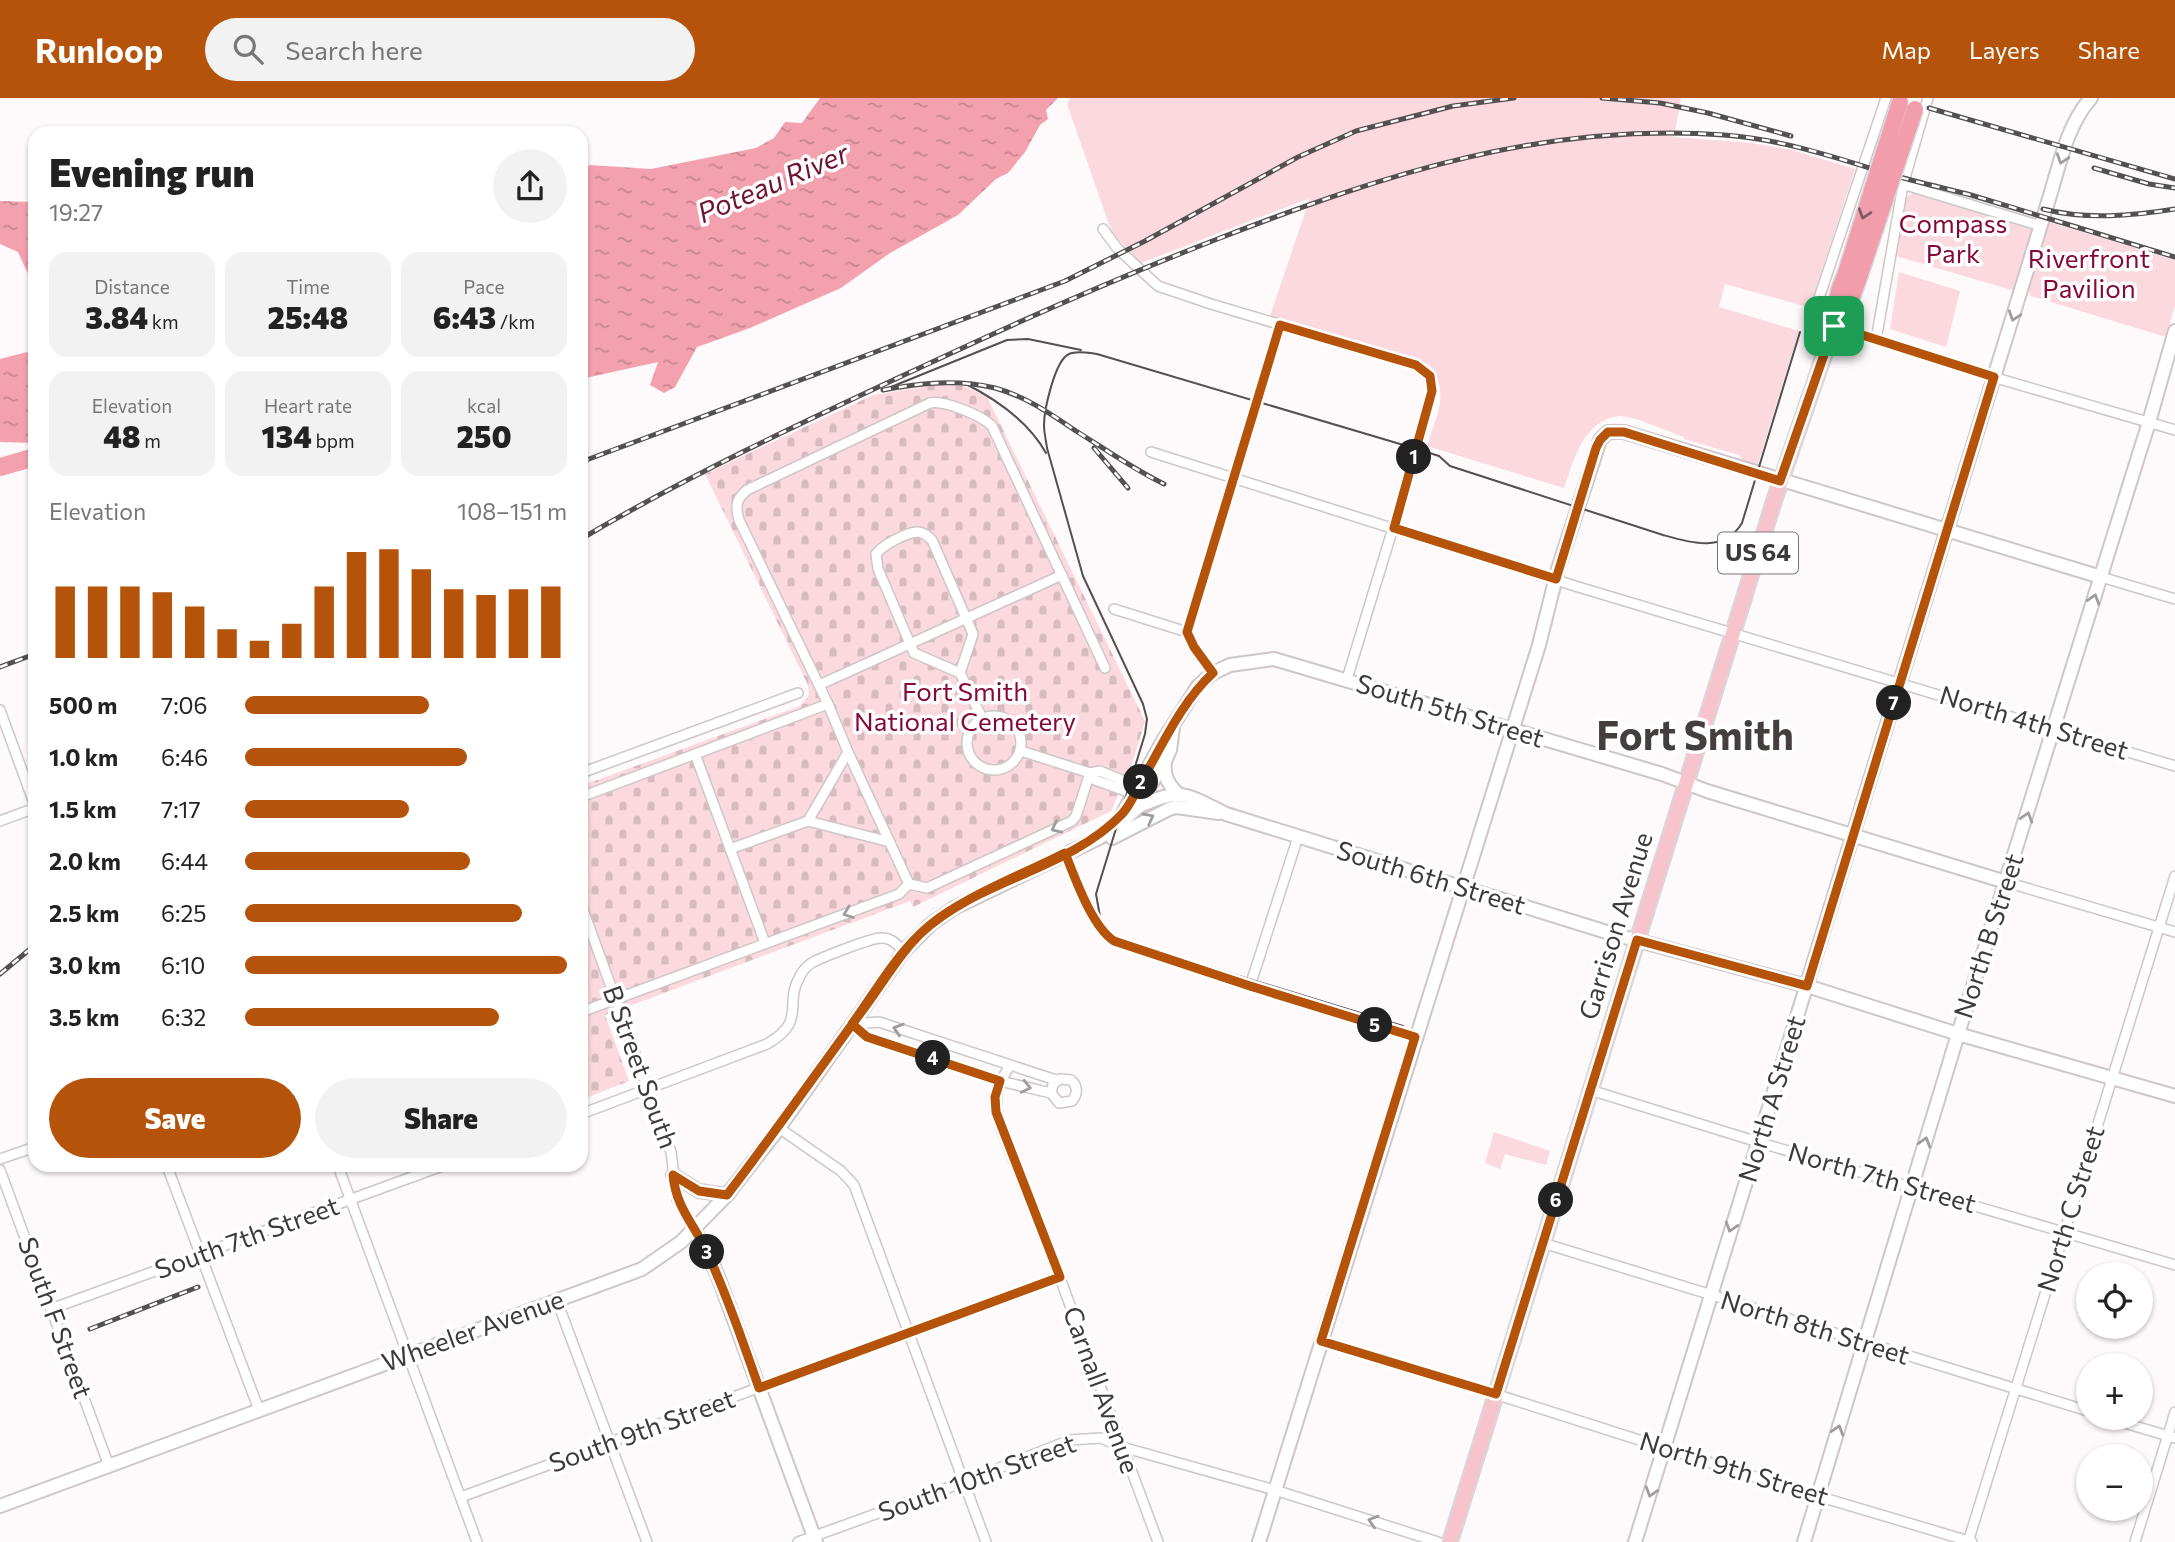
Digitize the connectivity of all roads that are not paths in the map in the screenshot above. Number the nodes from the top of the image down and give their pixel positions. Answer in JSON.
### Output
{"nodes":[{"id":1,"x":1886,"y":98,"type":"edge"},
{"id":2,"x":1901,"y":98,"type":"edge"},
{"id":3,"x":1918,"y":98,"type":"edge"},
{"id":4,"x":1928,"y":98,"type":"edge"},
{"id":5,"x":2091,"y":98,"type":"edge"},
{"id":6,"x":1862,"y":172,"type":"junction"},
{"id":7,"x":1903,"y":184,"type":"junction"},
{"id":8,"x":2041,"y":226,"type":"junction"},
{"id":9,"x":1103,"y":229,"type":"dead end"},
{"id":10,"x":1852,"y":275,"type":"junction"},
{"id":11,"x":1280,"y":325,"type":"junction"},
{"id":12,"x":1834,"y":326,"type":"junction"},
{"id":13,"x":2175,"y":331,"type":"edge"},
{"id":14,"x":1876,"y":340,"type":"junction"},
{"id":15,"x":1994,"y":377,"type":"junction"},
{"id":16,"x":2149,"y":422,"type":"junction"},
{"id":17,"x":2175,"y":430,"type":"edge"},
{"id":18,"x":1151,"y":452,"type":"dead end"},
{"id":19,"x":1233,"y":477,"type":"junction"},
{"id":20,"x":1780,"y":481,"type":"junction"},
{"id":21,"x":1394,"y":528,"type":"junction"},
{"id":22,"x":1947,"y":530,"type":"junction"},
{"id":23,"x":1062,"y":575,"type":"junction"},
{"id":24,"x":2101,"y":577,"type":"junction"},
{"id":25,"x":1556,"y":579,"type":"junction"},
{"id":26,"x":2175,"y":599,"type":"edge"},
{"id":27,"x":1114,"y":609,"type":"dead end"},
{"id":28,"x":968,"y":617,"type":"junction"},
{"id":29,"x":1187,"y":632,"type":"junction"},
{"id":30,"x":1733,"y":633,"type":"junction"},
{"id":31,"x":910,"y":644,"type":"junction"},
{"id":32,"x":1105,"y":668,"type":"dead end"},
{"id":33,"x":960,"y":673,"type":"junction"},
{"id":34,"x":1213,"y":673,"type":"junction"},
{"id":35,"x":1347,"y":680,"type":"junction"},
{"id":36,"x":1900,"y":683,"type":"junction"},
{"id":37,"x":819,"y":685,"type":"junction"},
{"id":38,"x":798,"y":693,"type":"dead end"},
{"id":39,"x":828,"y":704,"type":"junction"},
{"id":40,"x":0,"y":710,"type":"edge"},
{"id":41,"x":982,"y":718,"type":"junction"},
{"id":42,"x":1173,"y":727,"type":"junction"},
{"id":43,"x":2054,"y":730,"type":"junction"},
{"id":44,"x":1512,"y":731,"type":"junction"},
{"id":45,"x":1021,"y":751,"type":"junction"},
{"id":46,"x":848,"y":752,"type":"junction"},
{"id":47,"x":695,"y":754,"type":"junction"},
{"id":48,"x":1165,"y":761,"type":"junction"},
{"id":49,"x":2175,"y":766,"type":"edge"},
{"id":50,"x":588,"y":770,"type":"edge"},
{"id":51,"x":1090,"y":773,"type":"junction"},
{"id":52,"x":1687,"y":783,"type":"junction"},
{"id":53,"x":28,"y":788,"type":"edge"},
{"id":54,"x":1140,"y":790,"type":"junction"},
{"id":55,"x":588,"y":793,"type":"edge"},
{"id":56,"x":1178,"y":794,"type":"junction"},
{"id":57,"x":1137,"y":808,"type":"junction"},
{"id":58,"x":28,"y":810,"type":"edge"},
{"id":59,"x":1123,"y":814,"type":"junction"},
{"id":60,"x":1226,"y":814,"type":"junction"},
{"id":61,"x":0,"y":821,"type":"edge"},
{"id":62,"x":808,"y":821,"type":"junction"},
{"id":63,"x":1854,"y":835,"type":"junction"},
{"id":64,"x":1298,"y":837,"type":"junction"},
{"id":65,"x":890,"y":842,"type":"junction"},
{"id":66,"x":1088,"y":842,"type":"junction"},
{"id":67,"x":730,"y":849,"type":"junction"},
{"id":68,"x":1065,"y":853,"type":"junction"},
{"id":69,"x":2175,"y":876,"type":"edge"},
{"id":70,"x":2006,"y":882,"type":"junction"},
{"id":71,"x":909,"y":884,"type":"junction"},
{"id":72,"x":1462,"y":888,"type":"junction"},
{"id":73,"x":588,"y":924,"type":"edge"},
{"id":74,"x":2159,"y":927,"type":"junction"},
{"id":75,"x":2175,"y":932,"type":"edge"},
{"id":76,"x":1637,"y":940,"type":"junction"},
{"id":77,"x":765,"y":943,"type":"junction"},
{"id":78,"x":904,"y":951,"type":"junction"},
{"id":79,"x":1250,"y":986,"type":"junction"},
{"id":80,"x":1807,"y":986,"type":"junction"},
{"id":81,"x":616,"y":999,"type":"junction"},
{"id":82,"x":588,"y":1009,"type":"edge"},
{"id":83,"x":852,"y":1024,"type":"junction"},
{"id":84,"x":1958,"y":1034,"type":"junction"},
{"id":85,"x":1415,"y":1037,"type":"junction"},
{"id":86,"x":1010,"y":1065,"type":"junction"},
{"id":87,"x":2112,"y":1077,"type":"junction"},
{"id":88,"x":1056,"y":1080,"type":"junction"},
{"id":89,"x":1000,"y":1081,"type":"junction"},
{"id":90,"x":648,"y":1089,"type":"junction"},
{"id":91,"x":1590,"y":1090,"type":"junction"},
{"id":92,"x":1051,"y":1093,"type":"junction"},
{"id":93,"x":2175,"y":1096,"type":"edge"},
{"id":94,"x":588,"y":1111,"type":"edge"},
{"id":95,"x":779,"y":1128,"type":"junction"},
{"id":96,"x":1758,"y":1142,"type":"junction"},
{"id":97,"x":28,"y":1149,"type":"edge"},
{"id":98,"x":0,"y":1159,"type":"edge"},
{"id":99,"x":0,"y":1170,"type":"edge"},
{"id":100,"x":169,"y":1172,"type":"edge"},
{"id":101,"x":340,"y":1172,"type":"edge"},
{"id":102,"x":426,"y":1172,"type":"edge"},
{"id":103,"x":673,"y":1175,"type":"junction"},
{"id":104,"x":1912,"y":1187,"type":"junction"},
{"id":105,"x":727,"y":1195,"type":"junction"},
{"id":106,"x":350,"y":1200,"type":"junction"},
{"id":107,"x":694,"y":1230,"type":"junction"},
{"id":108,"x":2064,"y":1232,"type":"junction"},
{"id":109,"x":1543,"y":1243,"type":"junction"},
{"id":110,"x":200,"y":1255,"type":"junction"},
{"id":111,"x":2175,"y":1265,"type":"edge"},
{"id":112,"x":1060,"y":1277,"type":"junction"},
{"id":113,"x":1710,"y":1295,"type":"junction"},
{"id":114,"x":557,"y":1301,"type":"junction"},
{"id":115,"x":51,"y":1308,"type":"junction"},
{"id":116,"x":908,"y":1332,"type":"junction"},
{"id":117,"x":1321,"y":1341,"type":"junction"},
{"id":118,"x":1864,"y":1343,"type":"junction"},
{"id":119,"x":408,"y":1354,"type":"junction"},
{"id":120,"x":759,"y":1388,"type":"junction"},
{"id":121,"x":2015,"y":1389,"type":"junction"},
{"id":122,"x":1496,"y":1394,"type":"junction"},
{"id":123,"x":2076,"y":1407,"type":"edge"},
{"id":124,"x":259,"y":1410,"type":"junction"},
{"id":125,"x":2175,"y":1412,"type":"edge"},
{"id":126,"x":2148,"y":1430,"type":"edge"},
{"id":127,"x":2171,"y":1437,"type":"edge"},
{"id":128,"x":610,"y":1443,"type":"junction"},
{"id":129,"x":1122,"y":1447,"type":"junction"},
{"id":130,"x":1664,"y":1448,"type":"junction"},
{"id":131,"x":110,"y":1466,"type":"junction"},
{"id":132,"x":964,"y":1482,"type":"junction"},
{"id":133,"x":1275,"y":1490,"type":"junction"},
{"id":134,"x":1818,"y":1496,"type":"junction"},
{"id":135,"x":460,"y":1497,"type":"junction"},
{"id":136,"x":0,"y":1506,"type":"edge"},
{"id":137,"x":815,"y":1539,"type":"edge"},
{"id":138,"x":477,"y":1542,"type":"edge"},
{"id":139,"x":647,"y":1542,"type":"edge"},
{"id":140,"x":798,"y":1542,"type":"edge"},
{"id":141,"x":986,"y":1542,"type":"edge"},
{"id":142,"x":1158,"y":1542,"type":"edge"},
{"id":143,"x":1259,"y":1542,"type":"edge"},
{"id":144,"x":1438,"y":1542,"type":"edge"},
{"id":145,"x":1450,"y":1542,"type":"edge"},
{"id":146,"x":1635,"y":1542,"type":"edge"},
{"id":147,"x":1804,"y":1542,"type":"edge"},
{"id":148,"x":1970,"y":1542,"type":"edge"},
{"id":149,"x":2135,"y":1542,"type":"edge"}],
"edges":[{"from":1,"to":6,"type":"street"},
{"from":2,"to":10,"type":"highway","number":"US 64","one_way":true,"bridge":true},
{"from":3,"to":10,"type":"highway","number":"US 64","bridge":true},
{"from":4,"to":7,"type":"street"},
{"from":5,"to":8,"type":"street","name":"North A Street","one_way":true},
{"from":6,"to":7,"type":"street"},
{"from":6,"to":12,"type":"street"},
{"from":7,"to":8,"type":"street"},
{"from":7,"to":14,"type":"street"},
{"from":8,"to":15,"type":"street","name":"North A Street","one_way":true},
{"from":9,"to":11,"type":"street"},
{"from":10,"to":12,"type":"highway","name":"Garrison Avenue","number":"US 64"},
{"from":11,"to":19,"type":"street"},
{"from":11,"to":21,"type":"street"},
{"from":12,"to":14,"type":"street"},
{"from":12,"to":20,"type":"main road","name":"Garrison Avenue","number":"US 64"},
{"from":13,"to":16,"type":"street","name":"North B Street"},
{"from":14,"to":15,"type":"street"},
{"from":15,"to":16,"type":"street"},
{"from":15,"to":22,"type":"street","name":"North A Street"},
{"from":16,"to":17,"type":"street"},
{"from":16,"to":24,"type":"street","name":"North B Street"},
{"from":18,"to":19,"type":"street","name":"North 4th Street"},
{"from":19,"to":21,"type":"street","name":"North 4th Street"},
{"from":19,"to":29,"type":"street"},
{"from":20,"to":22,"type":"street"},
{"from":20,"to":25,"type":"street"},
{"from":20,"to":30,"type":"main road","name":"Garrison Avenue","number":"US 64"},
{"from":21,"to":25,"type":"street","name":"North 4th Street"},
{"from":21,"to":35,"type":"street"},
{"from":22,"to":24,"type":"street"},
{"from":22,"to":36,"type":"street","name":"North A Street"},
{"from":23,"to":28,"type":"street"},
{"from":23,"to":32,"type":"street"},
{"from":23,"to":37,"type":"street"},
{"from":24,"to":26,"type":"street"},
{"from":43,"to":24,"type":"street","name":"North B Street","one_way":true},
{"from":25,"to":30,"type":"street","name":"North 4th Street"},
{"from":25,"to":44,"type":"street"},
{"from":27,"to":29,"type":"street"},
{"from":28,"to":31,"type":"street"},
{"from":28,"to":31,"type":"street"},
{"from":28,"to":33,"type":"street"},
{"from":29,"to":34,"type":"street"},
{"from":30,"to":36,"type":"street","name":"North 4th Street"},
{"from":30,"to":52,"type":"main road","name":"Garrison Avenue","number":"US 64"},
{"from":31,"to":33,"type":"street"},
{"from":31,"to":37,"type":"street"},
{"from":33,"to":41,"type":"street"},
{"from":34,"to":35,"type":"street","name":"South 5th Street"},
{"from":34,"to":42,"type":"street"},
{"from":35,"to":44,"type":"street","name":"South 5th Street"},
{"from":36,"to":43,"type":"street","name":"North 4th Street"},
{"from":36,"to":63,"type":"street","name":"North A Street"},
{"from":37,"to":39,"type":"street"},
{"from":38,"to":50,"type":"street"},
{"from":39,"to":46,"type":"street"},
{"from":39,"to":47,"type":"street"},
{"from":40,"to":53,"type":"street"},
{"from":41,"to":45,"type":"street"},
{"from":41,"to":45,"type":"street"},
{"from":42,"to":48,"type":"street"},
{"from":42,"to":54,"type":"street"},
{"from":43,"to":49,"type":"street","name":"North 4th Street"},
{"from":70,"to":43,"type":"street","name":"North B Street","one_way":true},
{"from":44,"to":52,"type":"street","name":"South 5th Street"},
{"from":44,"to":72,"type":"street"},
{"from":45,"to":51,"type":"street"},
{"from":46,"to":62,"type":"street"},
{"from":46,"to":65,"type":"street"},
{"from":47,"to":55,"type":"street"},
{"from":47,"to":67,"type":"street"},
{"from":48,"to":54,"type":"street"},
{"from":48,"to":56,"type":"street"},
{"from":51,"to":54,"type":"street"},
{"from":51,"to":71,"type":"street","one_way":true},
{"from":52,"to":63,"type":"street","name":"South 5th Street"},
{"from":52,"to":76,"type":"main road","name":"Garrison Avenue","number":"US 64"},
{"from":54,"to":56,"type":"street","name":"South 6th Street"},
{"from":54,"to":57,"type":"street"},
{"from":54,"to":59,"type":"street"},
{"from":56,"to":57,"type":"street"},
{"from":56,"to":60,"type":"street","name":"South 6th Street"},
{"from":57,"to":59,"type":"street"},
{"from":57,"to":66,"type":"street"},
{"from":58,"to":61,"type":"street"},
{"from":59,"to":66,"type":"street"},
{"from":60,"to":64,"type":"street","name":"South 6th Street"},
{"from":66,"to":60,"type":"street","name":"South 6th Street","one_way":true},
{"from":62,"to":65,"type":"street"},
{"from":62,"to":67,"type":"street"},
{"from":63,"to":70,"type":"street","name":"South 5th Street"},
{"from":63,"to":80,"type":"street","name":"North A Street"},
{"from":64,"to":72,"type":"street","name":"South 6th Street"},
{"from":64,"to":79,"type":"street"},
{"from":65,"to":71,"type":"street"},
{"from":66,"to":68,"type":"street","name":"South 6th Street"},
{"from":67,"to":77,"type":"street"},
{"from":68,"to":78,"type":"street","name":"South 6th Street"},
{"from":68,"to":79,"type":"street"},
{"from":69,"to":74,"type":"street","name":"North C Street"},
{"from":70,"to":74,"type":"street"},
{"from":70,"to":84,"type":"street","name":"North B Street"},
{"from":71,"to":77,"type":"street","one_way":true},
{"from":72,"to":76,"type":"street","name":"South 6th Street"},
{"from":72,"to":85,"type":"street"},
{"from":73,"to":81,"type":"street","name":"B Street South"},
{"from":74,"to":75,"type":"street"},
{"from":74,"to":87,"type":"street","name":"North C Street"},
{"from":76,"to":80,"type":"street","name":"South 6th Street"},
{"from":76,"to":91,"type":"main road","name":"Garrison Avenue","number":"US 64"},
{"from":77,"to":81,"type":"street"},
{"from":78,"to":83,"type":"street"},
{"from":78,"to":90,"type":"street"},
{"from":79,"to":85,"type":"street"},
{"from":80,"to":84,"type":"street","name":"South 6th Street"},
{"from":80,"to":96,"type":"street","name":"North A Street"},
{"from":81,"to":82,"type":"street"},
{"from":81,"to":90,"type":"street","name":"B Street South"},
{"from":86,"to":83,"type":"street","one_way":true},
{"from":83,"to":89,"type":"street"},
{"from":83,"to":95,"type":"street","name":"Wheeler Avenue"},
{"from":84,"to":87,"type":"street","name":"South 6th Street"},
{"from":104,"to":84,"type":"street","name":"North B Street","one_way":true},
{"from":85,"to":117,"type":"street"},
{"from":86,"to":88,"type":"street"},
{"from":86,"to":89,"type":"street","name":"Carnall Avenue"},
{"from":87,"to":93,"type":"street","name":"South 6th Street"},
{"from":87,"to":108,"type":"street","name":"North C Street"},
{"from":88,"to":92,"type":"street"},
{"from":88,"to":92,"type":"street"},
{"from":89,"to":92,"type":"street","one_way":true},
{"from":89,"to":112,"type":"street","name":"Carnall Avenue"},
{"from":90,"to":94,"type":"street"},
{"from":90,"to":103,"type":"street","name":"B Street South"},
{"from":91,"to":96,"type":"street","name":"North 7th Street"},
{"from":91,"to":109,"type":"main road","name":"Garrison Avenue","number":"US 64"},
{"from":95,"to":105,"type":"street","name":"Wheeler Avenue"},
{"from":95,"to":116,"type":"street"},
{"from":96,"to":104,"type":"street","name":"North 7th Street"},
{"from":96,"to":113,"type":"street","name":"North A Street","one_way":true},
{"from":97,"to":98,"type":"street"},
{"from":99,"to":115,"type":"street","name":"South F Street"},
{"from":100,"to":110,"type":"street"},
{"from":101,"to":106,"type":"street"},
{"from":102,"to":106,"type":"street","name":"South 7th Street"},
{"from":103,"to":105,"type":"street"},
{"from":103,"to":107,"type":"street","name":"B Street South"},
{"from":104,"to":108,"type":"street","name":"North 7th Street"},
{"from":104,"to":118,"type":"street","name":"North B Street"},
{"from":105,"to":107,"type":"street","name":"Wheeler Avenue"},
{"from":106,"to":110,"type":"street","name":"South 7th Street"},
{"from":106,"to":119,"type":"street"},
{"from":107,"to":114,"type":"street","name":"Wheeler Avenue"},
{"from":107,"to":120,"type":"street","name":"B Street South"},
{"from":108,"to":111,"type":"street","name":"North 7th Street"},
{"from":108,"to":121,"type":"street","name":"North C Street"},
{"from":109,"to":113,"type":"street","name":"North 8th Street"},
{"from":109,"to":122,"type":"main road","name":"Garrison Avenue","number":"US 64"},
{"from":110,"to":115,"type":"street","name":"South 7th Street"},
{"from":110,"to":124,"type":"street"},
{"from":112,"to":116,"type":"street","name":"South 9th Street"},
{"from":112,"to":129,"type":"street","name":"Carnall Avenue"},
{"from":113,"to":118,"type":"street","name":"North 8th Street"},
{"from":113,"to":130,"type":"street","name":"North A Street"},
{"from":114,"to":119,"type":"street","name":"Wheeler Avenue"},
{"from":114,"to":128,"type":"street"},
{"from":115,"to":131,"type":"street","name":"South F Street"},
{"from":116,"to":120,"type":"street","name":"South 9th Street"},
{"from":116,"to":132,"type":"street"},
{"from":117,"to":122,"type":"street"},
{"from":117,"to":133,"type":"street"},
{"from":118,"to":121,"type":"street","name":"North 8th Street"},
{"from":134,"to":118,"type":"street","name":"North B Street","one_way":true},
{"from":119,"to":124,"type":"street","name":"Wheeler Avenue"},
{"from":119,"to":135,"type":"street"},
{"from":120,"to":128,"type":"street","name":"South 9th Street"},
{"from":120,"to":137,"type":"street","name":"B Street South"},
{"from":121,"to":123,"type":"street","name":"North 8th Street"},
{"from":121,"to":148,"type":"street","name":"North C Street"},
{"from":122,"to":130,"type":"street","name":"North 9th Street"},
{"from":122,"to":145,"type":"main road","name":"Garrison Avenue","number":"US 64"},
{"from":124,"to":131,"type":"street","name":"Wheeler Avenue"},
{"from":125,"to":127,"type":"street"},
{"from":126,"to":127,"type":"street"},
{"from":127,"to":149,"type":"street"},
{"from":128,"to":135,"type":"street","name":"South 9th Street"},
{"from":128,"to":139,"type":"street"},
{"from":129,"to":132,"type":"street","name":"South 10th Street"},
{"from":129,"to":133,"type":"street","name":"South 10th Street"},
{"from":129,"to":142,"type":"street","name":"Carnall Avenue"},
{"from":130,"to":134,"type":"street","name":"North 9th Street"},
{"from":130,"to":146,"type":"street","name":"North A Street","one_way":true},
{"from":131,"to":136,"type":"street","name":"Wheeler Avenue"},
{"from":132,"to":137,"type":"street","name":"South 10th Street"},
{"from":132,"to":141,"type":"street"},
{"from":133,"to":143,"type":"street"},
{"from":144,"to":133,"type":"street","name":"South 10th Street","one_way":true},
{"from":134,"to":147,"type":"street","name":"North B Street"},
{"from":134,"to":148,"type":"street","name":"North 9th Street"},
{"from":135,"to":138,"type":"street"},
{"from":137,"to":140,"type":"street","name":"South 10th Street"}]}
